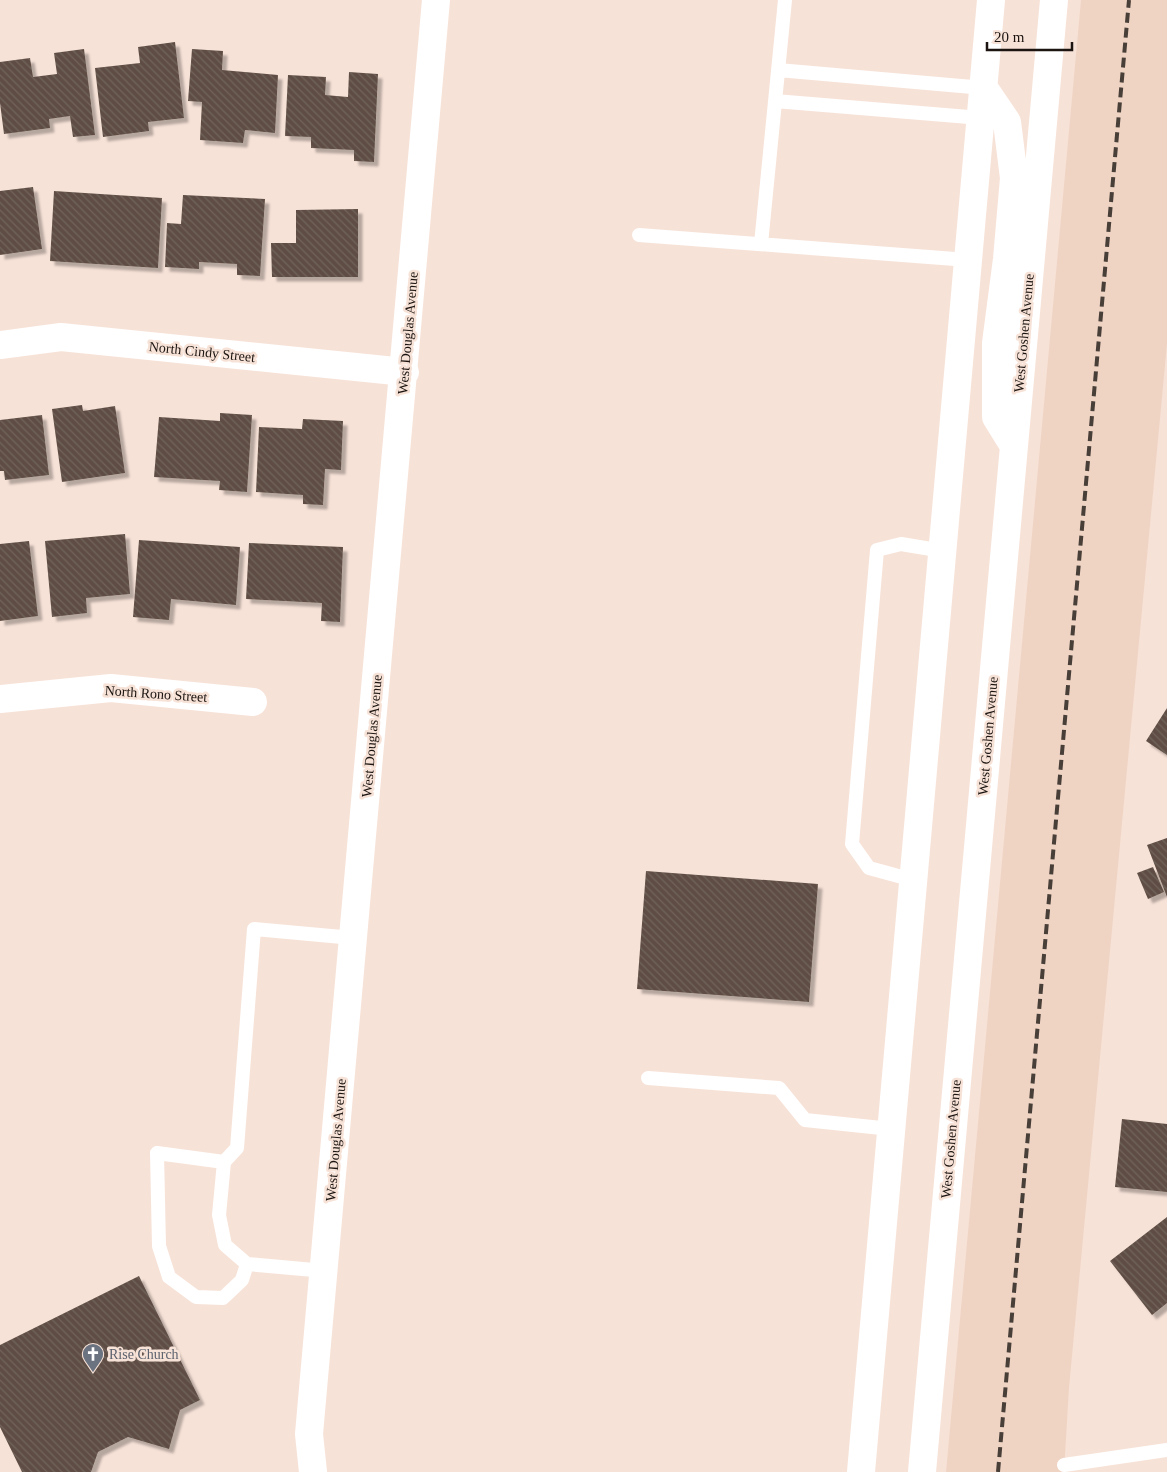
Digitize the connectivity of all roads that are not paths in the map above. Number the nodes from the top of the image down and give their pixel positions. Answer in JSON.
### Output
{"nodes":[{"id":1,"x":436,"y":0,"type":"edge"},
{"id":2,"x":786,"y":0,"type":"edge"},
{"id":3,"x":992,"y":0,"type":"edge"},
{"id":4,"x":1054,"y":0,"type":"edge"},
{"id":5,"x":778,"y":70,"type":"junction"},
{"id":6,"x":984,"y":88,"type":"junction"},
{"id":7,"x":775,"y":100,"type":"junction"},
{"id":8,"x":981,"y":118,"type":"junction"},
{"id":9,"x":639,"y":235,"type":"dead end"},
{"id":10,"x":761,"y":244,"type":"junction"},
{"id":11,"x":968,"y":260,"type":"junction"},
{"id":12,"x":0,"y":345,"type":"edge"},
{"id":13,"x":405,"y":372,"type":"junction"},
{"id":14,"x":1014,"y":446,"type":"junction"},
{"id":15,"x":942,"y":551,"type":"junction"},
{"id":16,"x":0,"y":699,"type":"edge"},
{"id":17,"x":253,"y":702,"type":"dead end"},
{"id":18,"x":913,"y":880,"type":"junction"},
{"id":19,"x":354,"y":938,"type":"junction"},
{"id":20,"x":648,"y":1078,"type":"dead end"},
{"id":21,"x":891,"y":1129,"type":"junction"},
{"id":22,"x":224,"y":1162,"type":"junction"},
{"id":23,"x":247,"y":1264,"type":"junction"},
{"id":24,"x":325,"y":1271,"type":"junction"},
{"id":25,"x":1167,"y":1450,"type":"edge"},
{"id":26,"x":1064,"y":1465,"type":"dead end"},
{"id":27,"x":314,"y":1472,"type":"edge"},
{"id":28,"x":861,"y":1472,"type":"edge"},
{"id":29,"x":922,"y":1472,"type":"edge"}],
"edges":[{"from":1,"to":13,"type":"main road","name":"West Douglas Avenue"},
{"from":2,"to":5,"type":"lane"},
{"from":3,"to":6,"type":"main road"},
{"from":4,"to":14,"type":"main road","name":"West Goshen Avenue"},
{"from":5,"to":6,"type":"lane"},
{"from":5,"to":7,"type":"lane"},
{"from":6,"to":8,"type":"main road"},
{"from":6,"to":14,"type":"main road"},
{"from":7,"to":8,"type":"lane"},
{"from":7,"to":10,"type":"lane"},
{"from":8,"to":11,"type":"main road"},
{"from":9,"to":10,"type":"lane"},
{"from":10,"to":11,"type":"lane"},
{"from":11,"to":15,"type":"main road"},
{"from":12,"to":13,"type":"main road","name":"North Cindy Street"},
{"from":13,"to":19,"type":"main road","name":"West Douglas Avenue"},
{"from":14,"to":29,"type":"main road","name":"West Goshen Avenue"},
{"from":15,"to":18,"type":"main road"},
{"from":15,"to":18,"type":"lane"},
{"from":16,"to":17,"type":"main road","name":"North Rono Street"},
{"from":18,"to":21,"type":"main road"},
{"from":19,"to":22,"type":"lane"},
{"from":19,"to":24,"type":"main road","name":"West Douglas Avenue"},
{"from":20,"to":21,"type":"lane"},
{"from":21,"to":28,"type":"main road"},
{"from":22,"to":23,"type":"lane"},
{"from":22,"to":23,"type":"lane"},
{"from":23,"to":24,"type":"lane"},
{"from":24,"to":27,"type":"main road","name":"West Douglas Avenue"},
{"from":25,"to":26,"type":"lane"}]}
